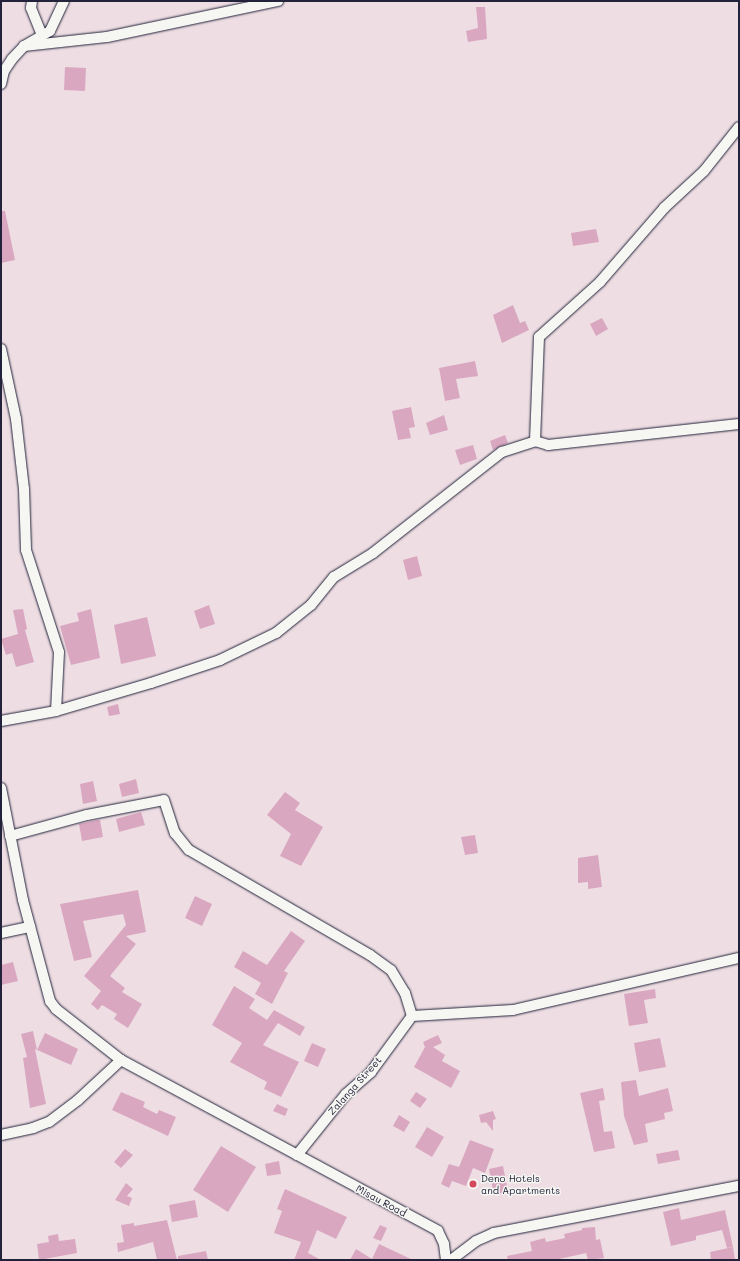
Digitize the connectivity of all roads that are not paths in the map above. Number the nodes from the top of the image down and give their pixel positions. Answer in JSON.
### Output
{"nodes":[{"id":1,"x":32,"y":1,"type":"edge"},
{"id":2,"x":64,"y":1,"type":"edge"},
{"id":3,"x":278,"y":1,"type":"edge"},
{"id":4,"x":42,"y":35,"type":"junction"},
{"id":5,"x":24,"y":46,"type":"junction"},
{"id":6,"x":1,"y":84,"type":"edge"},
{"id":7,"x":739,"y":127,"type":"edge"},
{"id":8,"x":1,"y":349,"type":"edge"},
{"id":9,"x":739,"y":424,"type":"edge"},
{"id":10,"x":535,"y":441,"type":"junction"},
{"id":11,"x":56,"y":711,"type":"junction"},
{"id":12,"x":1,"y":721,"type":"edge"},
{"id":13,"x":1,"y":788,"type":"edge"},
{"id":14,"x":10,"y":836,"type":"junction"},
{"id":15,"x":30,"y":927,"type":"junction"},
{"id":16,"x":1,"y":933,"type":"edge"},
{"id":17,"x":739,"y":958,"type":"edge"},
{"id":18,"x":412,"y":1016,"type":"junction"},
{"id":19,"x":121,"y":1060,"type":"junction"},
{"id":20,"x":1,"y":1134,"type":"edge"},
{"id":21,"x":298,"y":1156,"type":"junction"},
{"id":22,"x":739,"y":1186,"type":"edge"},
{"id":23,"x":446,"y":1260,"type":"edge"},
{"id":24,"x":451,"y":1260,"type":"edge"}],
"edges":[{"from":1,"to":4,"type":"street"},
{"from":2,"to":4,"type":"street"},
{"from":3,"to":5,"type":"street"},
{"from":4,"to":5,"type":"street"},
{"from":5,"to":6,"type":"street"},
{"from":7,"to":10,"type":"street"},
{"from":8,"to":11,"type":"street"},
{"from":9,"to":10,"type":"street"},
{"from":10,"to":11,"type":"street"},
{"from":11,"to":12,"type":"street"},
{"from":13,"to":14,"type":"street","name":"Misau Road"},
{"from":14,"to":15,"type":"street","name":"Misau Road"},
{"from":14,"to":18,"type":"street"},
{"from":15,"to":16,"type":"street"},
{"from":15,"to":19,"type":"street","name":"Misau Road"},
{"from":17,"to":18,"type":"street"},
{"from":18,"to":21,"type":"street","name":"Zalanga Street"},
{"from":19,"to":20,"type":"street"},
{"from":19,"to":21,"type":"street","name":"Misau Road"},
{"from":21,"to":23,"type":"street","name":"Misau Road"},
{"from":22,"to":24,"type":"street"}]}
